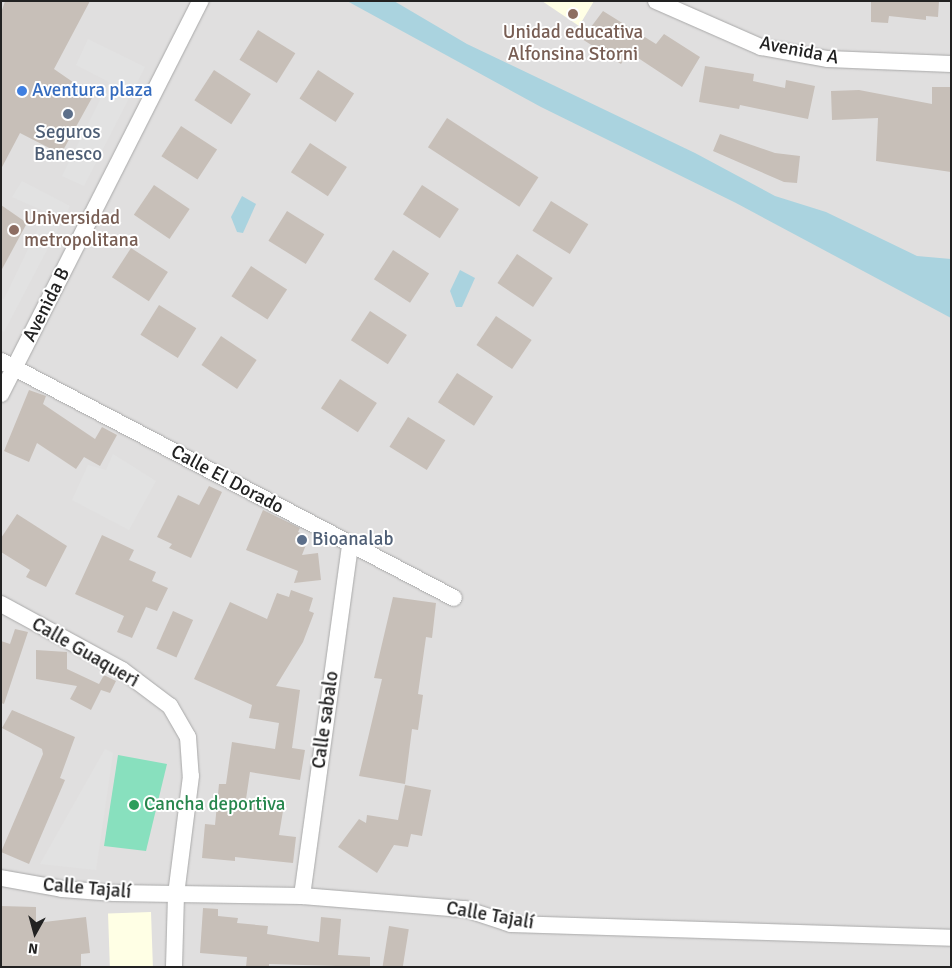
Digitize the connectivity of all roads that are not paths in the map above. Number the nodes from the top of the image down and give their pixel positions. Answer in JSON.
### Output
{"nodes":[{"id":1,"x":200,"y":1,"type":"edge"},
{"id":2,"x":656,"y":1,"type":"edge"},
{"id":3,"x":951,"y":64,"type":"edge"},
{"id":4,"x":8,"y":364,"type":"edge"},
{"id":5,"x":1,"y":394,"type":"edge"},
{"id":6,"x":350,"y":545,"type":"junction"},
{"id":7,"x":454,"y":598,"type":"dead end"},
{"id":8,"x":1,"y":604,"type":"edge"},
{"id":9,"x":1,"y":878,"type":"edge"},
{"id":10,"x":176,"y":895,"type":"junction"},
{"id":11,"x":302,"y":896,"type":"junction"},
{"id":12,"x":951,"y":938,"type":"edge"},
{"id":13,"x":174,"y":967,"type":"edge"}],
"edges":[{"from":1,"to":4,"type":"street","name":"Avenida B"},
{"from":2,"to":3,"type":"street","name":"Avenida A"},
{"from":4,"to":5,"type":"street","name":"Avenida B"},
{"from":4,"to":6,"type":"street","name":"Calle El Dorado"},
{"from":6,"to":7,"type":"street","name":"Calle El Dorado"},
{"from":6,"to":11,"type":"street","name":"Calle sabalo"},
{"from":8,"to":10,"type":"street","name":"Calle Guaqueri"},
{"from":9,"to":10,"type":"street","name":"Calle Tajalí"},
{"from":10,"to":11,"type":"street","name":"Calle Tajalí"},
{"from":10,"to":13,"type":"street","name":"Calle Guaqueri"},
{"from":11,"to":12,"type":"street","name":"Calle Tajalí"}]}
